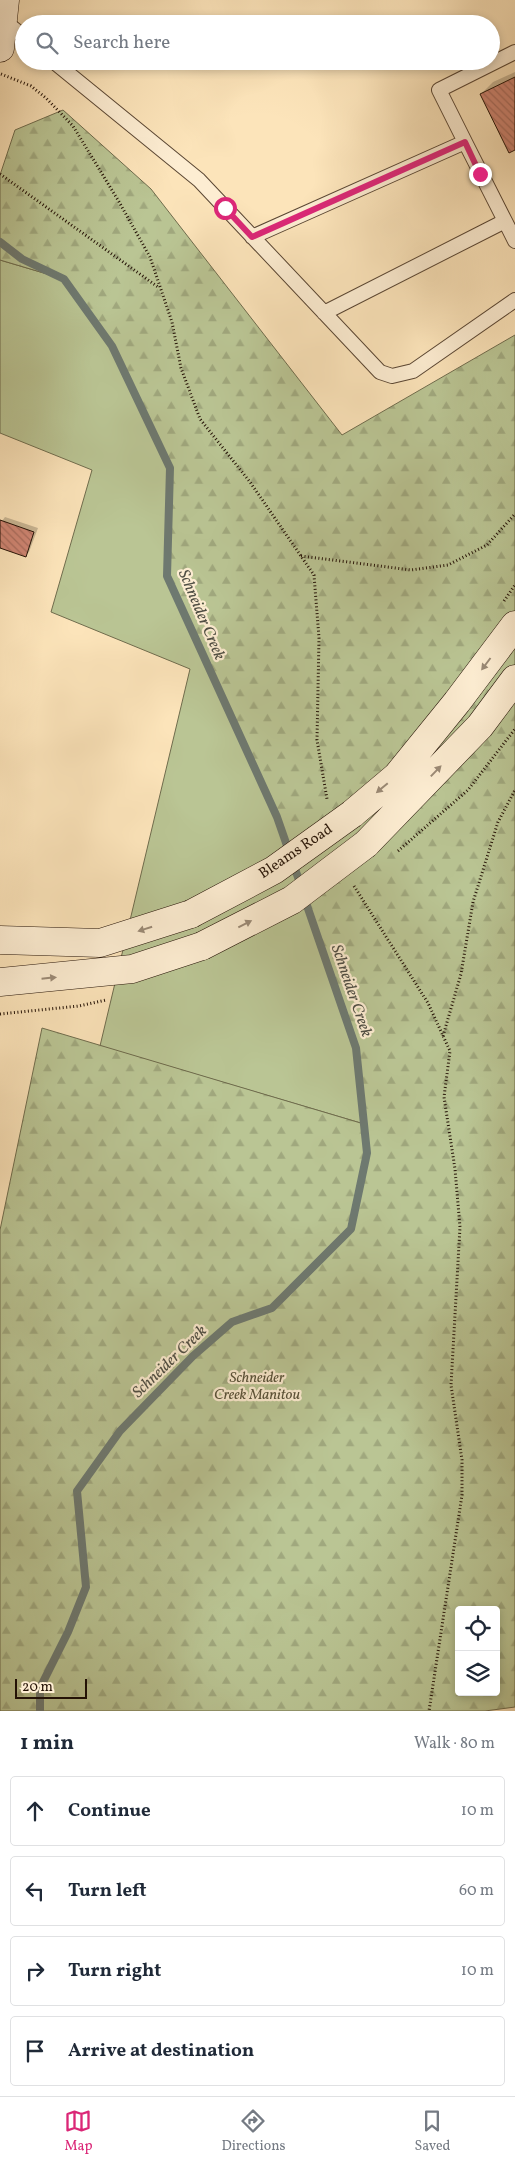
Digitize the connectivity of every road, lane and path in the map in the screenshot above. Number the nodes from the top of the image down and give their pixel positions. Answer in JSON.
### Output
{"nodes":[{"id":1,"x":4,"y":10,"type":"edge"},
{"id":2,"x":15,"y":25,"type":"edge"},
{"id":3,"x":0,"y":48,"type":"edge"},
{"id":4,"x":515,"y":52,"type":"edge"},
{"id":5,"x":500,"y":59,"type":"edge"},
{"id":6,"x":64,"y":70,"type":"edge"},
{"id":7,"x":479,"y":70,"type":"edge"},
{"id":8,"x":465,"y":142,"type":"junction"},
{"id":9,"x":0,"y":174,"type":"edge"},
{"id":10,"x":504,"y":221,"type":"junction"},
{"id":11,"x":252,"y":237,"type":"junction"},
{"id":12,"x":515,"y":241,"type":"edge"},
{"id":13,"x":159,"y":288,"type":"dead end"},
{"id":14,"x":515,"y":300,"type":"edge"},
{"id":15,"x":324,"y":313,"type":"junction"},
{"id":16,"x":515,"y":514,"type":"edge"},
{"id":17,"x":301,"y":556,"type":"dead end"},
{"id":18,"x":515,"y":625,"type":"edge"},
{"id":19,"x":515,"y":680,"type":"edge"},
{"id":20,"x":515,"y":729,"type":"edge"},
{"id":21,"x":515,"y":790,"type":"edge"},
{"id":22,"x":397,"y":852,"type":"dead end"},
{"id":23,"x":0,"y":940,"type":"edge"},
{"id":24,"x":0,"y":982,"type":"edge"},
{"id":25,"x":443,"y":1036,"type":"dead end"}],
"edges":[{"from":1,"to":2,"type":"lane"},
{"from":1,"to":3,"type":"main road"},
{"from":4,"to":5,"type":"lane"},
{"from":6,"to":11,"type":"lane"},
{"from":7,"to":8,"type":"lane"},
{"from":8,"to":10,"type":"lane"},
{"from":8,"to":11,"type":"lane"},
{"from":9,"to":13,"type":"path"},
{"from":10,"to":12,"type":"lane"},
{"from":10,"to":15,"type":"lane"},
{"from":11,"to":15,"type":"lane"},
{"from":14,"to":15,"type":"lane"},
{"from":16,"to":17,"type":"path"},
{"from":18,"to":23,"type":"main road","name":"Bleams Road","one_way":true,"bridge":true},
{"from":24,"to":19,"type":"main road","one_way":true,"bridge":true},
{"from":20,"to":22,"type":"path"},
{"from":21,"to":25,"type":"path"}]}
